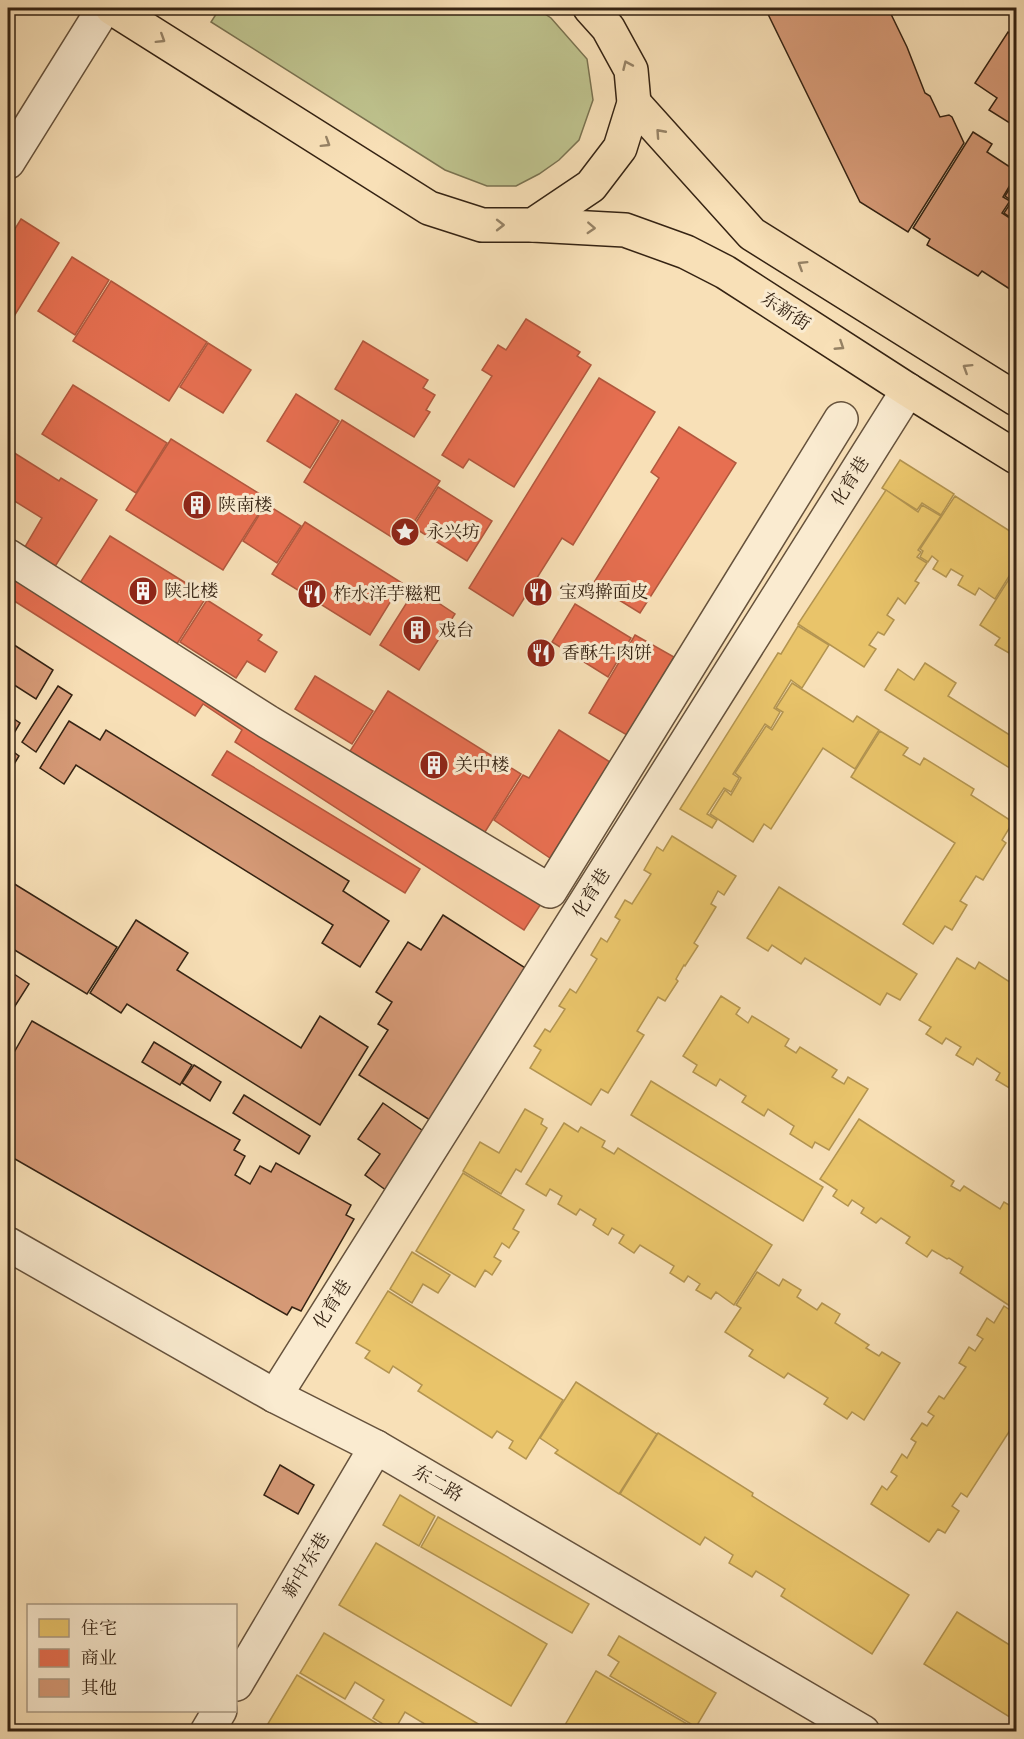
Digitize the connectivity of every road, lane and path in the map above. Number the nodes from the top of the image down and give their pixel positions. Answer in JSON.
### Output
{"nodes":[{"id":1,"x":104,"y":8,"type":"edge"},
{"id":2,"x":112,"y":8,"type":"edge"},
{"id":3,"x":590,"y":8,"type":"edge"},
{"id":4,"x":634,"y":104,"type":"junction"},
{"id":5,"x":8,"y":162,"type":"edge"},
{"id":6,"x":533,"y":225,"type":"junction"},
{"id":7,"x":908,"y":390,"type":"junction"},
{"id":8,"x":1017,"y":399,"type":"edge"},
{"id":9,"x":841,"y":419,"type":"dead end"},
{"id":10,"x":1017,"y":457,"type":"edge"},
{"id":11,"x":8,"y":556,"type":"edge"},
{"id":12,"x":8,"y":1244,"type":"edge"},
{"id":13,"x":275,"y":1396,"type":"junction"},
{"id":14,"x":376,"y":1447,"type":"junction"},
{"id":15,"x":237,"y":1682,"type":"edge"},
{"id":16,"x":218,"y":1712,"type":"edge"},
{"id":17,"x":207,"y":1731,"type":"edge"},
{"id":18,"x":863,"y":1731,"type":"edge"}],
"edges":[{"from":1,"to":5,"type":"street"},
{"from":2,"to":6,"type":"main road","name":"东新街","one_way":true},
{"from":4,"to":3,"type":"main road","one_way":true},
{"from":4,"to":6,"type":"main road"},
{"from":8,"to":4,"type":"main road","one_way":true},
{"from":6,"to":7,"type":"main road","name":"东新街","one_way":true},
{"from":7,"to":10,"type":"main road","name":"东新街"},
{"from":7,"to":13,"type":"street","name":"化育巷"},
{"from":9,"to":11,"type":"street"},
{"from":12,"to":13,"type":"street","name":"东二路"},
{"from":13,"to":14,"type":"street","name":"东二路"},
{"from":14,"to":15,"type":"street","name":"新中东巷"},
{"from":14,"to":18,"type":"street","name":"东二路"},
{"from":16,"to":17,"type":"street"}]}
